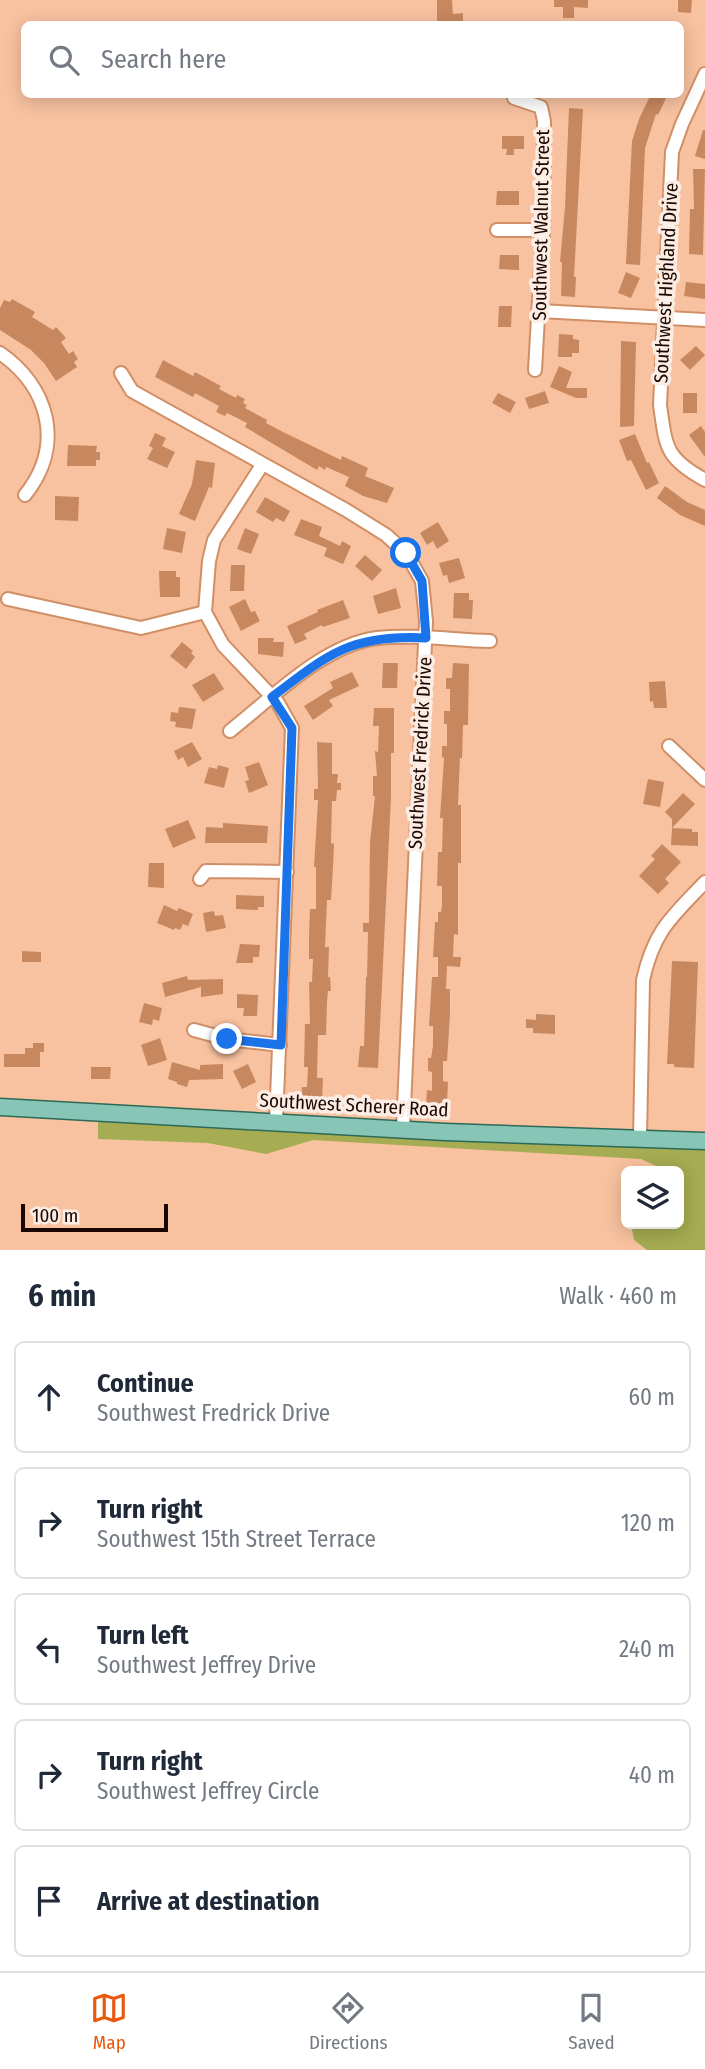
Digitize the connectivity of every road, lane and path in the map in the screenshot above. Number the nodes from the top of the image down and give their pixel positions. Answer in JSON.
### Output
{"nodes":[{"id":1,"x":705,"y":74,"type":"edge"},
{"id":2,"x":514,"y":98,"type":"dead end"},
{"id":3,"x":497,"y":230,"type":"dead end"},
{"id":4,"x":543,"y":230,"type":"junction"},
{"id":5,"x":540,"y":311,"type":"junction"},
{"id":6,"x":664,"y":318,"type":"junction"},
{"id":7,"x":705,"y":320,"type":"edge"},
{"id":8,"x":0,"y":353,"type":"edge"},
{"id":9,"x":535,"y":370,"type":"dead end"},
{"id":10,"x":121,"y":373,"type":"dead end"},
{"id":11,"x":262,"y":465,"type":"junction"},
{"id":12,"x":705,"y":480,"type":"edge"},
{"id":13,"x":25,"y":495,"type":"dead end"},
{"id":14,"x":8,"y":599,"type":"dead end"},
{"id":15,"x":205,"y":612,"type":"junction"},
{"id":16,"x":426,"y":638,"type":"junction"},
{"id":17,"x":490,"y":642,"type":"dead end"},
{"id":18,"x":272,"y":697,"type":"junction"},
{"id":19,"x":230,"y":731,"type":"dead end"},
{"id":20,"x":669,"y":746,"type":"dead end"},
{"id":21,"x":705,"y":780,"type":"edge"},
{"id":22,"x":287,"y":873,"type":"junction"},
{"id":23,"x":200,"y":879,"type":"dead end"},
{"id":24,"x":702,"y":890,"type":"edge"},
{"id":25,"x":194,"y":1030,"type":"dead end"},
{"id":26,"x":281,"y":1045,"type":"junction"},
{"id":27,"x":0,"y":1107,"type":"edge"},
{"id":28,"x":276,"y":1122,"type":"junction"},
{"id":29,"x":403,"y":1129,"type":"junction"},
{"id":30,"x":640,"y":1139,"type":"junction"},
{"id":31,"x":705,"y":1141,"type":"edge"}],
"edges":[{"from":1,"to":6,"type":"street","name":"Southwest Highland Drive"},
{"from":2,"to":4,"type":"street","name":"Southwest Walnut Street"},
{"from":3,"to":4,"type":"street"},
{"from":4,"to":5,"type":"street","name":"Southwest Walnut Street"},
{"from":5,"to":6,"type":"street"},
{"from":5,"to":9,"type":"street","name":"Southwest Walnut Street"},
{"from":6,"to":7,"type":"street"},
{"from":6,"to":12,"type":"street","name":"Southwest Highland Drive"},
{"from":8,"to":13,"type":"street"},
{"from":10,"to":11,"type":"street","name":"Southwest Fredrick Drive"},
{"from":11,"to":15,"type":"street"},
{"from":11,"to":16,"type":"street","name":"Southwest Fredrick Drive"},
{"from":14,"to":15,"type":"street"},
{"from":15,"to":18,"type":"street"},
{"from":16,"to":17,"type":"street"},
{"from":16,"to":18,"type":"street"},
{"from":16,"to":29,"type":"street","name":"Southwest Fredrick Drive"},
{"from":18,"to":19,"type":"street"},
{"from":18,"to":22,"type":"street"},
{"from":20,"to":21,"type":"street"},
{"from":22,"to":23,"type":"street"},
{"from":22,"to":26,"type":"street"},
{"from":24,"to":30,"type":"street"},
{"from":25,"to":26,"type":"street"},
{"from":26,"to":28,"type":"street"},
{"from":27,"to":28,"type":"main road","name":"Southwest Scherer Road"},
{"from":28,"to":29,"type":"main road","name":"Southwest Scherer Road"},
{"from":29,"to":30,"type":"main road","name":"Southwest Scherer Road"},
{"from":30,"to":31,"type":"main road","name":"Southwest Scherer Road"}]}
